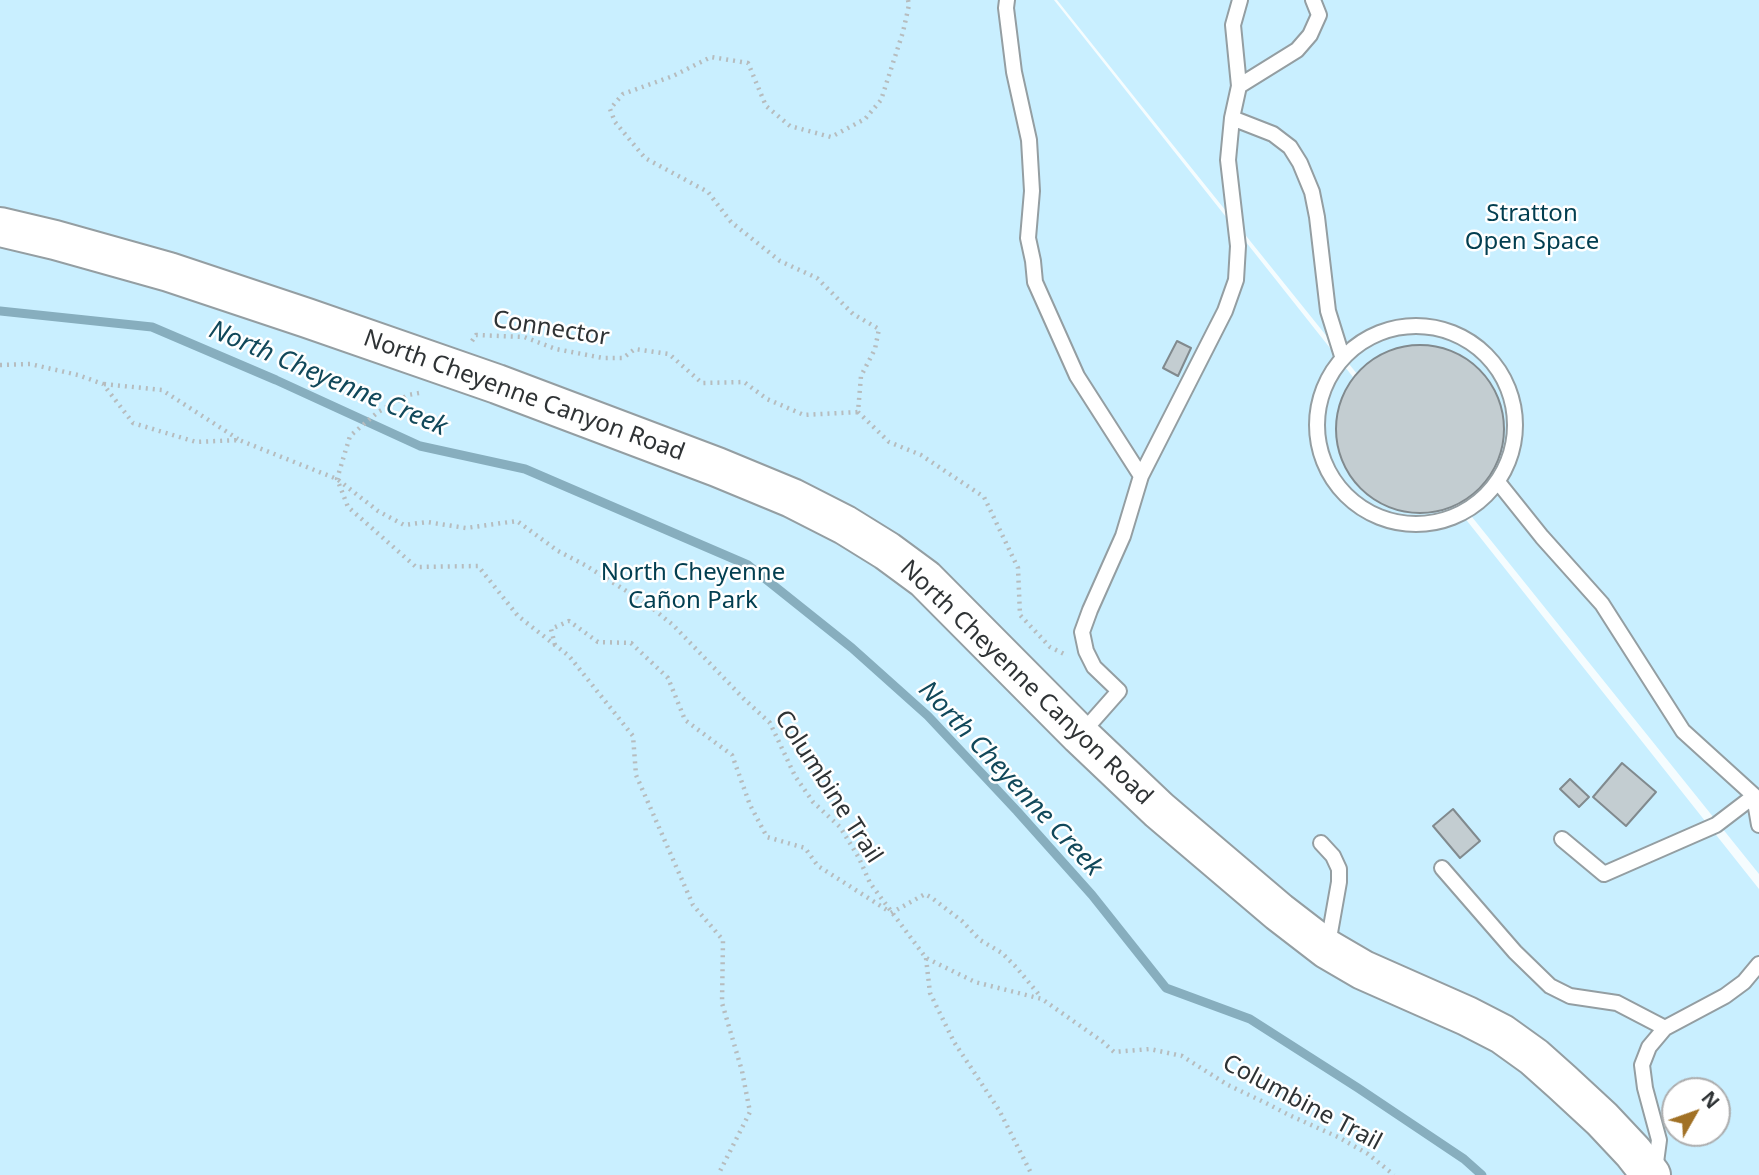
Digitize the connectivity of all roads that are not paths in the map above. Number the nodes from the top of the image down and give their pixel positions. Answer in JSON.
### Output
{"nodes":[{"id":1,"x":1007,"y":0,"type":"edge"},
{"id":2,"x":1240,"y":0,"type":"edge"},
{"id":3,"x":1313,"y":0,"type":"edge"},
{"id":4,"x":1239,"y":86,"type":"junction"},
{"id":5,"x":1232,"y":118,"type":"junction"},
{"id":6,"x":0,"y":228,"type":"edge"},
{"id":7,"x":1342,"y":356,"type":"junction"},
{"id":8,"x":1141,"y":476,"type":"junction"},
{"id":9,"x":1498,"y":482,"type":"junction"},
{"id":10,"x":1080,"y":735,"type":"junction"},
{"id":11,"x":1757,"y":798,"type":"edge"},
{"id":12,"x":1759,"y":825,"type":"edge"},
{"id":13,"x":1562,"y":839,"type":"dead end"},
{"id":14,"x":1321,"y":843,"type":"dead end"},
{"id":15,"x":1441,"y":868,"type":"dead end"},
{"id":16,"x":1327,"y":949,"type":"junction"},
{"id":17,"x":1759,"y":964,"type":"edge"},
{"id":18,"x":1665,"y":1028,"type":"junction"},
{"id":19,"x":1653,"y":1175,"type":"edge"}],
"edges":[{"from":1,"to":8,"type":"lane"},
{"from":2,"to":4,"type":"lane"},
{"from":3,"to":4,"type":"lane"},
{"from":4,"to":5,"type":"lane"},
{"from":5,"to":7,"type":"lane"},
{"from":5,"to":8,"type":"lane"},
{"from":6,"to":10,"type":"street","name":"North Cheyenne Canyon Road"},
{"from":7,"to":9,"type":"lane"},
{"from":7,"to":9,"type":"lane"},
{"from":8,"to":10,"type":"lane"},
{"from":9,"to":11,"type":"lane"},
{"from":10,"to":16,"type":"street","name":"North Cheyenne Canyon Road"},
{"from":11,"to":12,"type":"lane"},
{"from":11,"to":13,"type":"lane"},
{"from":14,"to":16,"type":"lane"},
{"from":15,"to":18,"type":"lane"},
{"from":16,"to":19,"type":"street","name":"North Cheyenne Canyon Road"},
{"from":17,"to":18,"type":"lane"},
{"from":18,"to":19,"type":"lane"}]}
